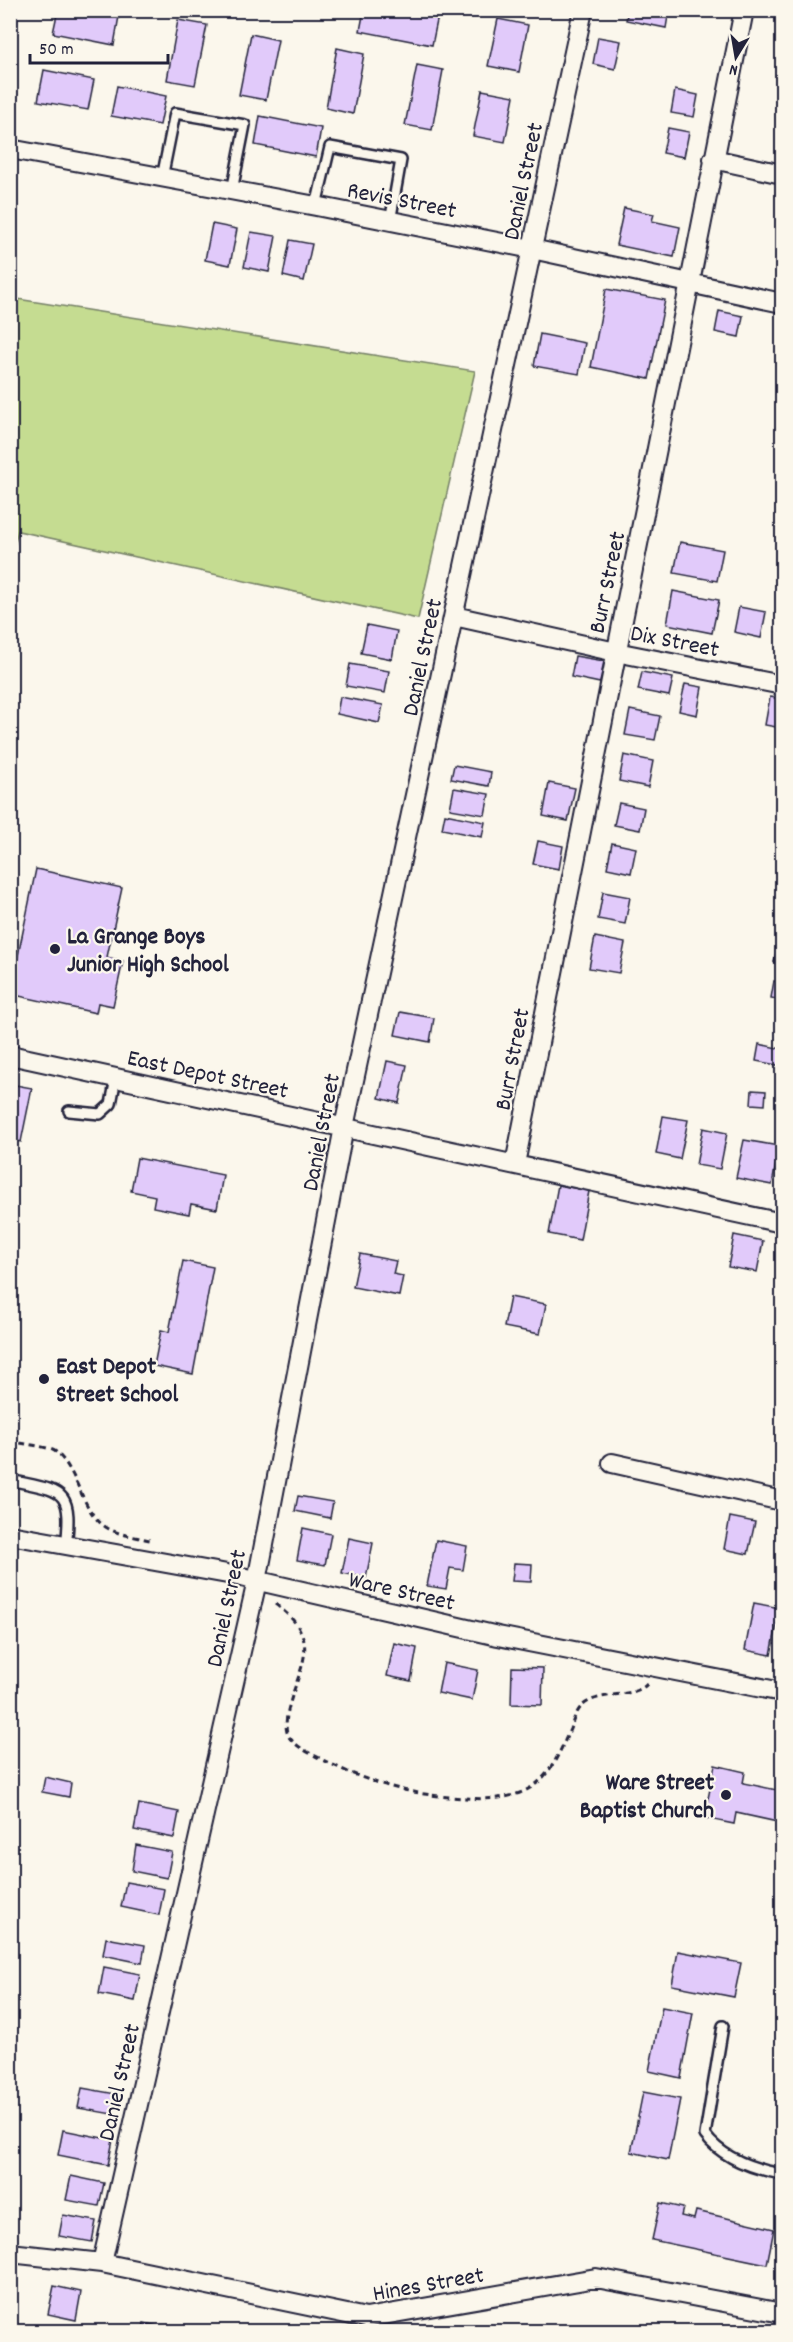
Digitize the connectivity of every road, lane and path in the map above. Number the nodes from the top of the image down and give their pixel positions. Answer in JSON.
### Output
{"nodes":[{"id":1,"x":583,"y":10,"type":"edge"},
{"id":2,"x":744,"y":10,"type":"edge"},
{"id":3,"x":10,"y":149,"type":"edge"},
{"id":4,"x":713,"y":159,"type":"junction"},
{"id":5,"x":783,"y":174,"type":"edge"},
{"id":6,"x":162,"y":178,"type":"junction"},
{"id":7,"x":232,"y":191,"type":"junction"},
{"id":8,"x":316,"y":206,"type":"junction"},
{"id":9,"x":390,"y":222,"type":"junction"},
{"id":10,"x":532,"y":249,"type":"junction"},
{"id":11,"x":690,"y":283,"type":"junction"},
{"id":12,"x":783,"y":303,"type":"edge"},
{"id":13,"x":454,"y":616,"type":"junction"},
{"id":14,"x":616,"y":652,"type":"junction"},
{"id":15,"x":783,"y":685,"type":"edge"},
{"id":16,"x":10,"y":1055,"type":"edge"},
{"id":17,"x":116,"y":1078,"type":"junction"},
{"id":18,"x":69,"y":1111,"type":"dead end"},
{"id":19,"x":344,"y":1127,"type":"junction"},
{"id":20,"x":515,"y":1164,"type":"junction"},
{"id":21,"x":783,"y":1223,"type":"edge"},
{"id":22,"x":10,"y":1442,"type":"edge"},
{"id":23,"x":612,"y":1463,"type":"dead end"},
{"id":24,"x":10,"y":1480,"type":"edge"},
{"id":25,"x":783,"y":1501,"type":"edge"},
{"id":26,"x":10,"y":1535,"type":"edge"},
{"id":27,"x":159,"y":1542,"type":"dead end"},
{"id":28,"x":66,"y":1547,"type":"junction"},
{"id":29,"x":256,"y":1581,"type":"junction"},
{"id":30,"x":273,"y":1602,"type":"dead end"},
{"id":31,"x":656,"y":1667,"type":"junction"},
{"id":32,"x":783,"y":1692,"type":"edge"},
{"id":33,"x":723,"y":2026,"type":"dead end"},
{"id":34,"x":783,"y":2174,"type":"edge"},
{"id":35,"x":10,"y":2253,"type":"edge"},
{"id":36,"x":102,"y":2263,"type":"junction"},
{"id":37,"x":783,"y":2313,"type":"edge"},
{"id":38,"x":365,"y":2325,"type":"edge"}],
"edges":[{"from":1,"to":10,"type":"street","name":"Daniel Street"},
{"from":2,"to":4,"type":"street","name":"Burr Street"},
{"from":3,"to":6,"type":"street","name":"Revis Street"},
{"from":4,"to":5,"type":"street"},
{"from":4,"to":11,"type":"street","name":"Burr Street"},
{"from":6,"to":7,"type":"street","name":"Revis Street"},
{"from":6,"to":7,"type":"lane"},
{"from":7,"to":8,"type":"street","name":"Revis Street"},
{"from":8,"to":9,"type":"street","name":"Revis Street"},
{"from":8,"to":9,"type":"lane"},
{"from":9,"to":10,"type":"street","name":"Revis Street"},
{"from":10,"to":11,"type":"street","name":"Revis Street"},
{"from":10,"to":13,"type":"street","name":"Daniel Street"},
{"from":11,"to":12,"type":"street","name":"Revis Street"},
{"from":11,"to":14,"type":"street","name":"Burr Street"},
{"from":13,"to":14,"type":"street","name":"Dix Street"},
{"from":13,"to":19,"type":"street","name":"Daniel Street"},
{"from":14,"to":15,"type":"street","name":"Dix Street"},
{"from":14,"to":20,"type":"street","name":"Burr Street"},
{"from":16,"to":17,"type":"street","name":"East Depot Street"},
{"from":17,"to":18,"type":"lane"},
{"from":17,"to":19,"type":"street","name":"East Depot Street"},
{"from":19,"to":20,"type":"street","name":"East Depot Street"},
{"from":19,"to":29,"type":"street","name":"Daniel Street"},
{"from":20,"to":21,"type":"street","name":"East Depot Street"},
{"from":22,"to":27,"type":"path"},
{"from":23,"to":25,"type":"street"},
{"from":24,"to":28,"type":"lane"},
{"from":26,"to":28,"type":"street","name":"Ware Street"},
{"from":28,"to":29,"type":"street","name":"Ware Street"},
{"from":29,"to":31,"type":"street","name":"Ware Street"},
{"from":29,"to":36,"type":"street","name":"Daniel Street"},
{"from":30,"to":31,"type":"path"},
{"from":31,"to":32,"type":"street","name":"Ware Street"},
{"from":33,"to":34,"type":"lane"},
{"from":35,"to":36,"type":"street","name":"Hines Street"},
{"from":36,"to":38,"type":"street","name":"Hines Street"},
{"from":37,"to":38,"type":"street","name":"Hines Street"}]}
